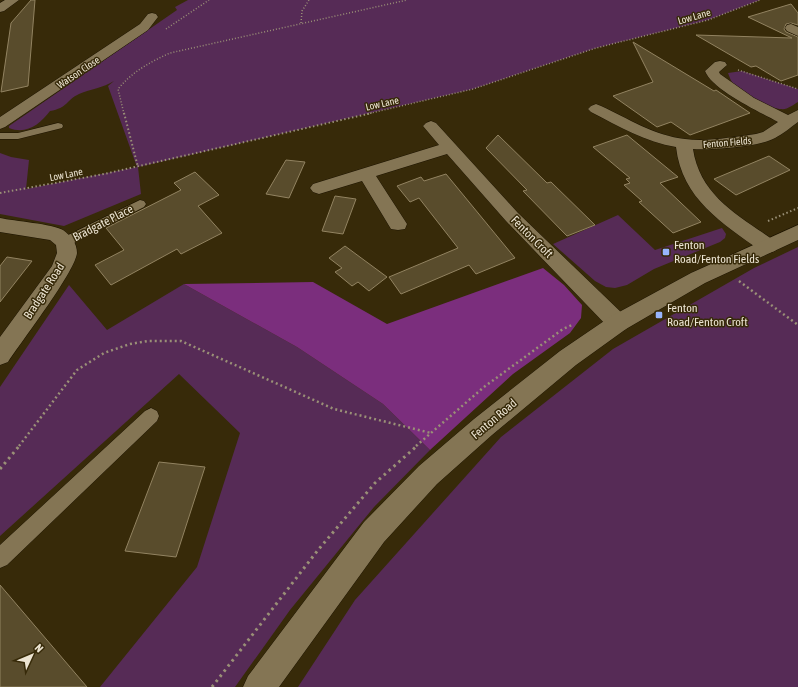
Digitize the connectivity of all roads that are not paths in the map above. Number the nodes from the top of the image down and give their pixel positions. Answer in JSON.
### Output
{"nodes":[{"id":1,"x":13,"y":0,"type":"edge"},
{"id":2,"x":0,"y":8,"type":"edge"},
{"id":3,"x":152,"y":16,"type":"dead end"},
{"id":4,"x":720,"y":65,"type":"road end"},
{"id":5,"x":596,"y":109,"type":"dead end"},
{"id":6,"x":794,"y":118,"type":"edge"},
{"id":7,"x":0,"y":124,"type":"edge"},
{"id":8,"x":58,"y":126,"type":"dead end"},
{"id":9,"x":431,"y":126,"type":"dead end"},
{"id":10,"x":0,"y":136,"type":"edge"},
{"id":11,"x":684,"y":144,"type":"junction"},
{"id":12,"x":448,"y":148,"type":"junction"},
{"id":13,"x":366,"y":174,"type":"junction"},
{"id":14,"x":319,"y":188,"type":"dead end"},
{"id":15,"x":140,"y":204,"type":"dead end"},
{"id":16,"x":398,"y":224,"type":"dead end"},
{"id":17,"x":0,"y":225,"type":"edge"},
{"id":18,"x":798,"y":232,"type":"edge"},
{"id":19,"x":66,"y":242,"type":"junction"},
{"id":20,"x":768,"y":246,"type":"junction"},
{"id":21,"x":618,"y":323,"type":"junction"},
{"id":22,"x":0,"y":355,"type":"edge"},
{"id":23,"x":151,"y":416,"type":"dead end"},
{"id":24,"x":0,"y":558,"type":"edge"},
{"id":25,"x":259,"y":687,"type":"edge"}],
"edges":[{"from":1,"to":2,"type":"street"},
{"from":3,"to":7,"type":"street","name":"Watson Close"},
{"from":4,"to":6,"type":"street","name":"Fenton Fields"},
{"from":5,"to":11,"type":"street","name":"Fenton Fields"},
{"from":6,"to":11,"type":"street","name":"Fenton Fields"},
{"from":8,"to":10,"type":"lane"},
{"from":9,"to":12,"type":"street","name":"Fenton Croft"},
{"from":11,"to":20,"type":"street"},
{"from":12,"to":13,"type":"street"},
{"from":12,"to":21,"type":"street","name":"Fenton Croft"},
{"from":13,"to":14,"type":"street"},
{"from":13,"to":16,"type":"street"},
{"from":15,"to":19,"type":"lane","name":"Bradgate Place"},
{"from":17,"to":19,"type":"street"},
{"from":18,"to":20,"type":"street","name":"Fenton Road"},
{"from":19,"to":22,"type":"street","name":"Bradgate Road"},
{"from":20,"to":21,"type":"street","name":"Fenton Road"},
{"from":21,"to":25,"type":"street","name":"Fenton Road"},
{"from":23,"to":24,"type":"lane"}]}
